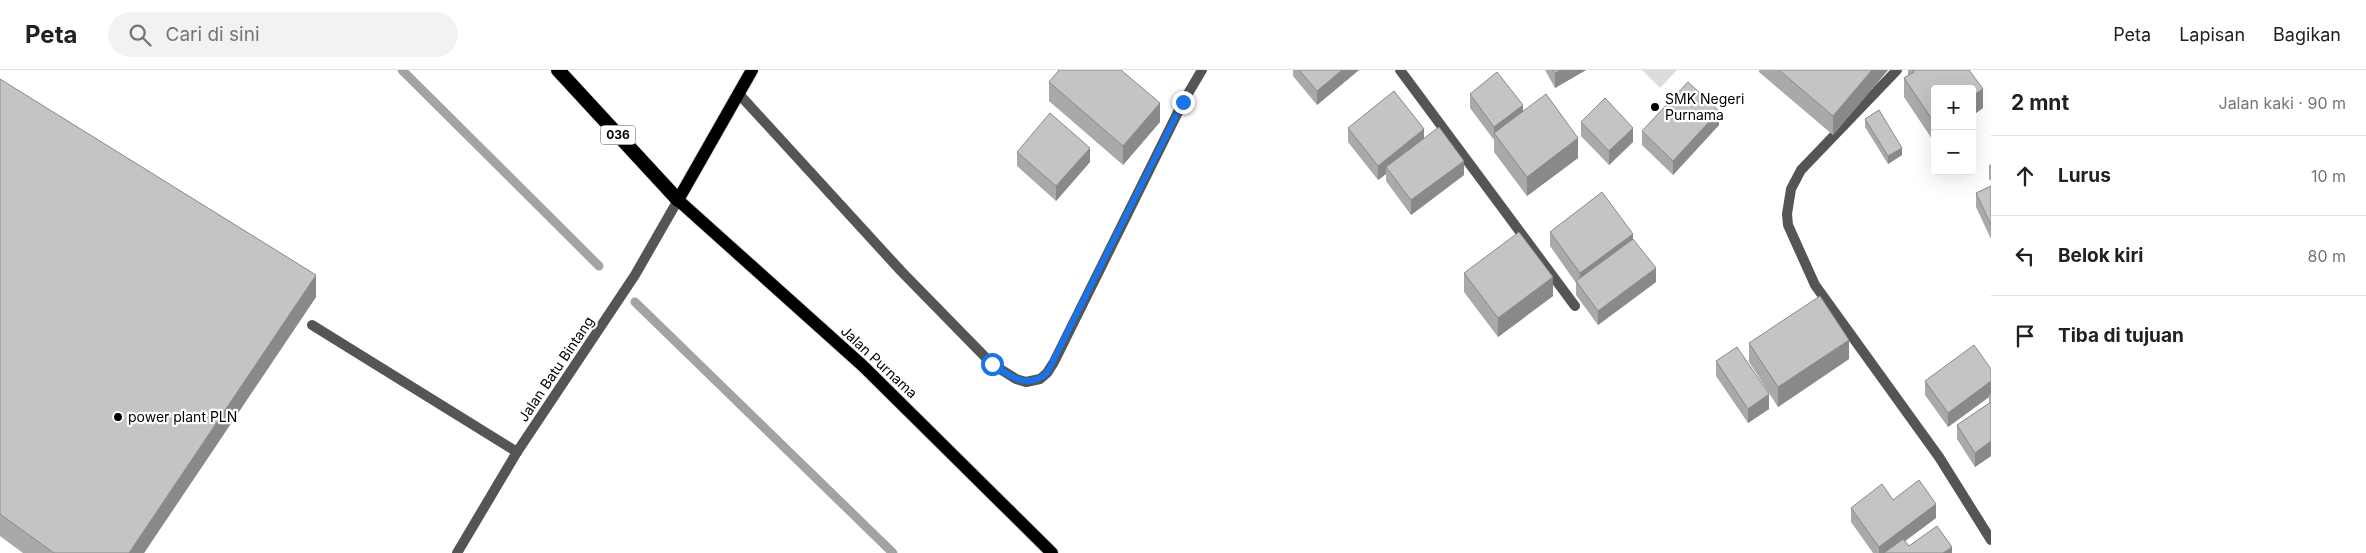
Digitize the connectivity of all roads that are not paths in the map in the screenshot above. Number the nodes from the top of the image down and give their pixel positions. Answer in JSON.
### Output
{"nodes":[{"id":1,"x":558,"y":70,"type":"edge"},
{"id":2,"x":752,"y":70,"type":"edge"},
{"id":3,"x":1202,"y":70,"type":"edge"},
{"id":4,"x":1400,"y":70,"type":"edge"},
{"id":5,"x":1897,"y":70,"type":"edge"},
{"id":6,"x":738,"y":93,"type":"junction"},
{"id":7,"x":678,"y":200,"type":"junction"},
{"id":8,"x":1575,"y":306,"type":"dead end"},
{"id":9,"x":312,"y":325,"type":"dead end"},
{"id":10,"x":517,"y":452,"type":"junction"},
{"id":11,"x":1991,"y":540,"type":"edge"},
{"id":12,"x":457,"y":553,"type":"edge"},
{"id":13,"x":1052,"y":553,"type":"edge"}],
"edges":[{"from":1,"to":7,"type":"highway","number":"036"},
{"from":2,"to":6,"type":"main road"},
{"from":3,"to":6,"type":"street"},
{"from":4,"to":8,"type":"street"},
{"from":5,"to":11,"type":"street"},
{"from":6,"to":7,"type":"main road"},
{"from":7,"to":10,"type":"street","name":"Jalan Batu Bintang"},
{"from":7,"to":13,"type":"main road","name":"Jalan Purnama"},
{"from":9,"to":10,"type":"street"},
{"from":10,"to":12,"type":"street","name":"Jalan Batu Bintang"}]}
